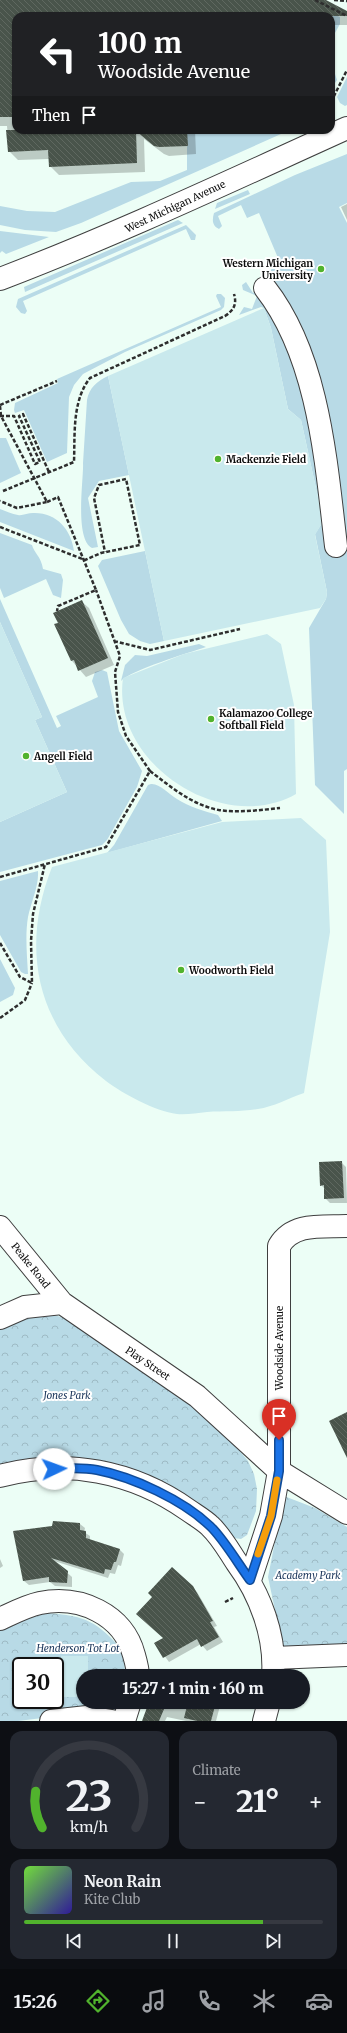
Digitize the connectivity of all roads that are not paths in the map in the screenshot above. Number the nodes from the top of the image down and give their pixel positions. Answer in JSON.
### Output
{"nodes":[{"id":1,"x":347,"y":128,"type":"edge"},
{"id":2,"x":335,"y":133,"type":"edge"},
{"id":3,"x":334,"y":134,"type":"edge"},
{"id":4,"x":0,"y":279,"type":"edge"},
{"id":5,"x":265,"y":288,"type":"dead end"},
{"id":6,"x":336,"y":546,"type":"dead end"},
{"id":7,"x":347,"y":1226,"type":"edge"},
{"id":8,"x":0,"y":1227,"type":"edge"},
{"id":9,"x":62,"y":1303,"type":"junction"},
{"id":10,"x":0,"y":1318,"type":"edge"},
{"id":11,"x":279,"y":1471,"type":"junction"},
{"id":12,"x":0,"y":1476,"type":"edge"},
{"id":13,"x":347,"y":1513,"type":"edge"},
{"id":14,"x":250,"y":1580,"type":"junction"},
{"id":15,"x":0,"y":1618,"type":"edge"},
{"id":16,"x":347,"y":1655,"type":"edge"},
{"id":17,"x":274,"y":1667,"type":"edge"},
{"id":18,"x":138,"y":1669,"type":"edge"},
{"id":19,"x":128,"y":1709,"type":"edge"},
{"id":20,"x":267,"y":1709,"type":"edge"},
{"id":21,"x":51,"y":1721,"type":"edge"},
{"id":22,"x":112,"y":1721,"type":"edge"},
{"id":23,"x":124,"y":1721,"type":"edge"},
{"id":24,"x":264,"y":1721,"type":"edge"}],
"edges":[{"from":1,"to":2,"type":"street","name":"West Michigan Avenue"},
{"from":3,"to":4,"type":"street","name":"West Michigan Avenue"},
{"from":5,"to":6,"type":"street"},
{"from":7,"to":11,"type":"street","name":"Woodside Avenue"},
{"from":8,"to":9,"type":"street","name":"Peake Road"},
{"from":9,"to":10,"type":"street"},
{"from":9,"to":11,"type":"street","name":"Play Street"},
{"from":11,"to":13,"type":"street","name":"Play Street"},
{"from":11,"to":14,"type":"street","name":"Woodside Avenue"},
{"from":12,"to":14,"type":"street"},
{"from":14,"to":17,"type":"street"},
{"from":15,"to":18,"type":"street"},
{"from":16,"to":17,"type":"street"},
{"from":19,"to":23,"type":"street"},
{"from":20,"to":24,"type":"street"},
{"from":21,"to":22,"type":"street"}]}
